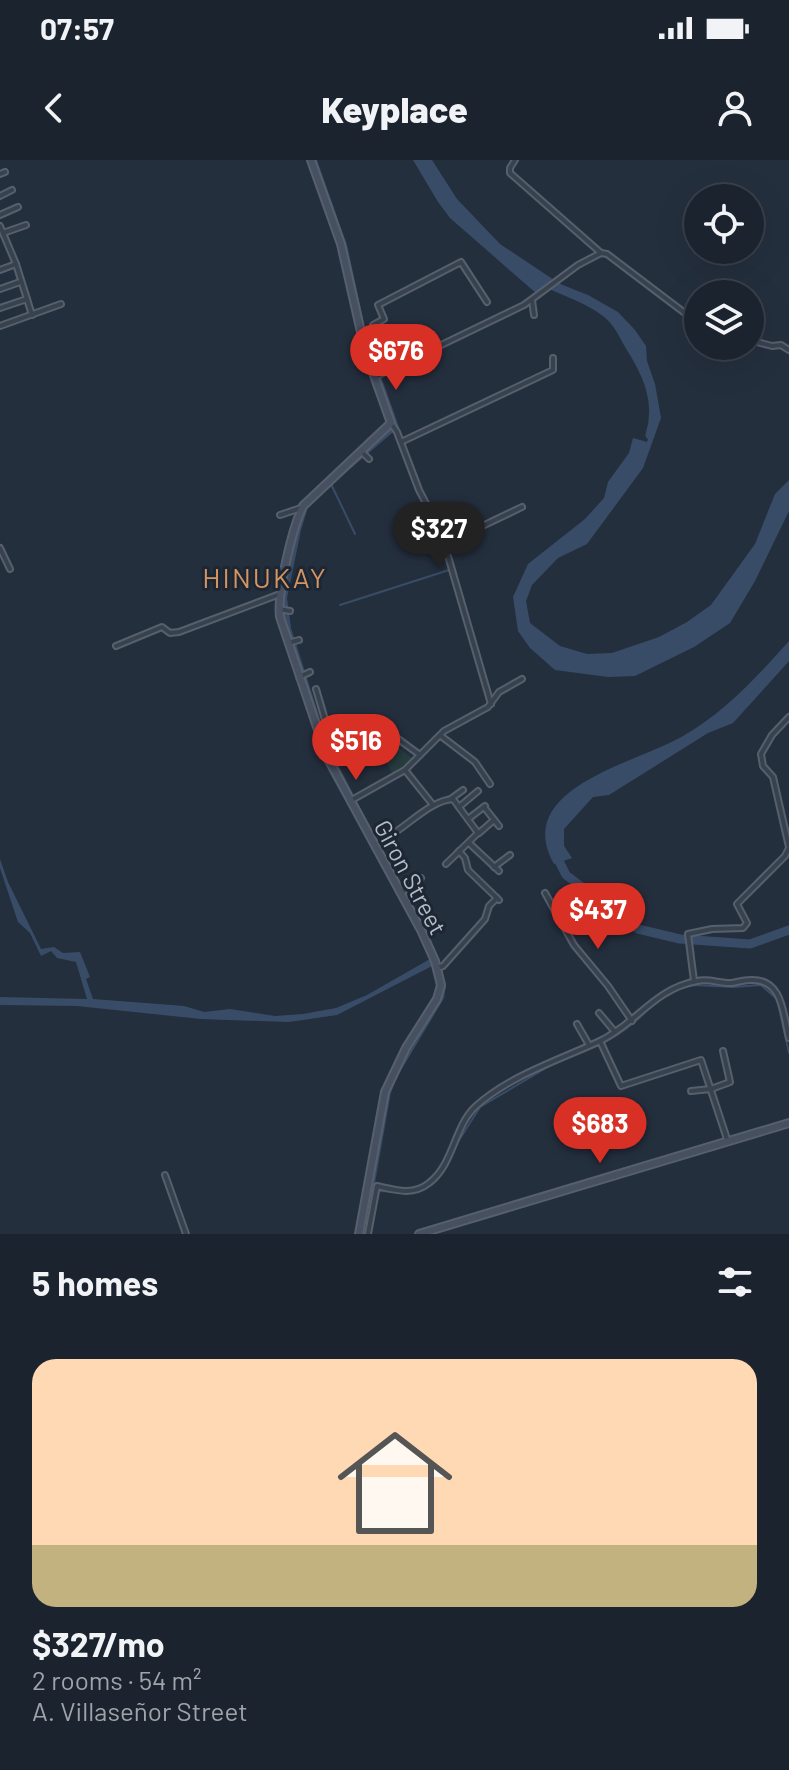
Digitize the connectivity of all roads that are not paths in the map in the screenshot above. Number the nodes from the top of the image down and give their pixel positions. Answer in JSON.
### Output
{"nodes":[{"id":1,"x":311,"y":160,"type":"edge"},
{"id":2,"x":515,"y":160,"type":"edge"},
{"id":3,"x":12,"y":190,"type":"dead end"},
{"id":4,"x":0,"y":196,"type":"edge"},
{"id":5,"x":18,"y":207,"type":"dead end"},
{"id":6,"x":0,"y":215,"type":"edge"},
{"id":7,"x":26,"y":225,"type":"dead end"},
{"id":8,"x":346,"y":228,"type":"dead end"},
{"id":9,"x":338,"y":230,"type":"junction"},
{"id":10,"x":1,"y":231,"type":"edge"},
{"id":11,"x":351,"y":241,"type":"dead end"},
{"id":12,"x":342,"y":243,"type":"junction"},
{"id":13,"x":9,"y":248,"type":"junction"},
{"id":14,"x":0,"y":251,"type":"edge"},
{"id":15,"x":601,"y":253,"type":"junction"},
{"id":16,"x":16,"y":264,"type":"junction"},
{"id":17,"x":0,"y":270,"type":"edge"},
{"id":18,"x":21,"y":282,"type":"junction"},
{"id":19,"x":0,"y":289,"type":"edge"},
{"id":20,"x":27,"y":299,"type":"junction"},
{"id":21,"x":532,"y":300,"type":"junction"},
{"id":22,"x":487,"y":302,"type":"dead end"},
{"id":23,"x":61,"y":304,"type":"dead end"},
{"id":24,"x":0,"y":308,"type":"edge"},
{"id":25,"x":684,"y":312,"type":"edge"},
{"id":26,"x":32,"y":315,"type":"junction"},
{"id":27,"x":534,"y":315,"type":"dead end"},
{"id":28,"x":369,"y":321,"type":"dead end"},
{"id":29,"x":360,"y":323,"type":"junction"},
{"id":30,"x":0,"y":326,"type":"edge"},
{"id":31,"x":364,"y":337,"type":"junction"},
{"id":32,"x":764,"y":344,"type":"edge"},
{"id":33,"x":789,"y":350,"type":"edge"},
{"id":34,"x":553,"y":358,"type":"dead end"},
{"id":35,"x":378,"y":376,"type":"junction"},
{"id":36,"x":394,"y":428,"type":"junction"},
{"id":37,"x":401,"y":442,"type":"junction"},
{"id":38,"x":303,"y":507,"type":"junction"},
{"id":39,"x":522,"y":507,"type":"dead end"},
{"id":40,"x":280,"y":515,"type":"dead end"},
{"id":41,"x":445,"y":544,"type":"junction"},
{"id":42,"x":1,"y":551,"type":"edge"},
{"id":43,"x":10,"y":569,"type":"dead end"},
{"id":44,"x":280,"y":594,"type":"junction"},
{"id":45,"x":280,"y":610,"type":"junction"},
{"id":46,"x":290,"y":611,"type":"dead end"},
{"id":47,"x":116,"y":646,"type":"dead end"},
{"id":48,"x":522,"y":679,"type":"dead end"},
{"id":49,"x":316,"y":689,"type":"dead end"},
{"id":50,"x":491,"y":704,"type":"junction"},
{"id":51,"x":789,"y":717,"type":"edge"},
{"id":52,"x":319,"y":726,"type":"junction"},
{"id":53,"x":382,"y":727,"type":"dead end"},
{"id":54,"x":440,"y":735,"type":"junction"},
{"id":55,"x":420,"y":755,"type":"junction"},
{"id":56,"x":405,"y":770,"type":"junction"},
{"id":57,"x":490,"y":784,"type":"dead end"},
{"id":58,"x":463,"y":790,"type":"dead end"},
{"id":59,"x":478,"y":791,"type":"dead end"},
{"id":60,"x":451,"y":798,"type":"junction"},
{"id":61,"x":352,"y":800,"type":"junction"},
{"id":62,"x":434,"y":806,"type":"junction"},
{"id":63,"x":459,"y":807,"type":"junction"},
{"id":64,"x":468,"y":819,"type":"junction"},
{"id":65,"x":494,"y":820,"type":"junction"},
{"id":66,"x":499,"y":826,"type":"dead end"},
{"id":67,"x":397,"y":831,"type":"dead end"},
{"id":68,"x":479,"y":833,"type":"dead end"},
{"id":69,"x":468,"y":842,"type":"junction"},
{"id":70,"x":789,"y":848,"type":"edge"},
{"id":71,"x":459,"y":851,"type":"junction"},
{"id":72,"x":510,"y":855,"type":"dead end"},
{"id":73,"x":446,"y":864,"type":"dead end"},
{"id":74,"x":421,"y":878,"type":"dead end"},
{"id":75,"x":402,"y":892,"type":"junction"},
{"id":76,"x":545,"y":893,"type":"dead end"},
{"id":77,"x":438,"y":965,"type":"junction"},
{"id":78,"x":694,"y":981,"type":"junction"},
{"id":79,"x":599,"y":1013,"type":"dead end"},
{"id":80,"x":632,"y":1021,"type":"junction"},
{"id":81,"x":577,"y":1024,"type":"dead end"},
{"id":82,"x":615,"y":1032,"type":"junction"},
{"id":83,"x":789,"y":1038,"type":"edge"},
{"id":84,"x":589,"y":1045,"type":"junction"},
{"id":85,"x":602,"y":1045,"type":"junction"},
{"id":86,"x":723,"y":1051,"type":"dead end"},
{"id":87,"x":711,"y":1089,"type":"junction"},
{"id":88,"x":691,"y":1091,"type":"dead end"},
{"id":89,"x":789,"y":1123,"type":"edge"},
{"id":90,"x":728,"y":1142,"type":"junction"},
{"id":91,"x":165,"y":1175,"type":"dead end"},
{"id":92,"x":186,"y":1234,"type":"edge"},
{"id":93,"x":359,"y":1234,"type":"edge"},
{"id":94,"x":368,"y":1234,"type":"edge"},
{"id":95,"x":419,"y":1234,"type":"edge"}],
"edges":[{"from":1,"to":9,"type":"street"},
{"from":2,"to":15,"type":"street"},
{"from":3,"to":4,"type":"street"},
{"from":5,"to":6,"type":"street"},
{"from":7,"to":10,"type":"street"},
{"from":8,"to":9,"type":"street"},
{"from":9,"to":12,"type":"street"},
{"from":10,"to":13,"type":"street"},
{"from":11,"to":12,"type":"street"},
{"from":12,"to":29,"type":"street"},
{"from":13,"to":14,"type":"street"},
{"from":13,"to":16,"type":"street"},
{"from":15,"to":21,"type":"street"},
{"from":15,"to":25,"type":"street"},
{"from":16,"to":17,"type":"street"},
{"from":16,"to":18,"type":"street"},
{"from":18,"to":19,"type":"street"},
{"from":18,"to":20,"type":"street"},
{"from":20,"to":24,"type":"street"},
{"from":20,"to":26,"type":"street"},
{"from":21,"to":27,"type":"street"},
{"from":21,"to":35,"type":"street"},
{"from":22,"to":31,"type":"street"},
{"from":23,"to":26,"type":"street"},
{"from":26,"to":30,"type":"street"},
{"from":28,"to":29,"type":"street"},
{"from":29,"to":31,"type":"street"},
{"from":31,"to":35,"type":"street"},
{"from":32,"to":33,"type":"street"},
{"from":34,"to":37,"type":"street"},
{"from":35,"to":36,"type":"street"},
{"from":36,"to":37,"type":"street"},
{"from":36,"to":38,"type":"street","name":"Giron Street"},
{"from":37,"to":41,"type":"street"},
{"from":38,"to":40,"type":"street"},
{"from":38,"to":44,"type":"street","name":"Giron Street"},
{"from":39,"to":41,"type":"street"},
{"from":41,"to":50,"type":"street"},
{"from":42,"to":43,"type":"street"},
{"from":44,"to":45,"type":"street","name":"Giron Street"},
{"from":44,"to":47,"type":"street"},
{"from":45,"to":46,"type":"street"},
{"from":45,"to":52,"type":"street","name":"Giron Street"},
{"from":48,"to":50,"type":"street"},
{"from":49,"to":52,"type":"street"},
{"from":50,"to":54,"type":"street"},
{"from":51,"to":70,"type":"street"},
{"from":52,"to":61,"type":"street","name":"Giron Street"},
{"from":53,"to":55,"type":"street"},
{"from":54,"to":55,"type":"street"},
{"from":54,"to":57,"type":"street"},
{"from":55,"to":56,"type":"street"},
{"from":56,"to":61,"type":"street"},
{"from":56,"to":62,"type":"street"},
{"from":58,"to":60,"type":"street"},
{"from":59,"to":63,"type":"street"},
{"from":60,"to":62,"type":"street"},
{"from":60,"to":63,"type":"street"},
{"from":61,"to":75,"type":"street","name":"Giron Street"},
{"from":62,"to":67,"type":"street"},
{"from":63,"to":64,"type":"street"},
{"from":64,"to":65,"type":"street"},
{"from":64,"to":69,"type":"street"},
{"from":65,"to":66,"type":"street"},
{"from":65,"to":68,"type":"street"},
{"from":69,"to":71,"type":"street"},
{"from":69,"to":72,"type":"street"},
{"from":70,"to":78,"type":"street"},
{"from":71,"to":73,"type":"street"},
{"from":71,"to":77,"type":"street"},
{"from":74,"to":75,"type":"street"},
{"from":75,"to":77,"type":"street","name":"Giron Street"},
{"from":76,"to":80,"type":"street"},
{"from":77,"to":93,"type":"street","name":"Giron Street"},
{"from":78,"to":80,"type":"street"},
{"from":78,"to":83,"type":"street"},
{"from":79,"to":82,"type":"street"},
{"from":80,"to":82,"type":"street"},
{"from":81,"to":84,"type":"street"},
{"from":82,"to":85,"type":"street"},
{"from":84,"to":85,"type":"street"},
{"from":84,"to":94,"type":"street"},
{"from":85,"to":87,"type":"street"},
{"from":86,"to":87,"type":"street"},
{"from":87,"to":88,"type":"street"},
{"from":87,"to":90,"type":"street"},
{"from":89,"to":90,"type":"street"},
{"from":90,"to":95,"type":"street"},
{"from":91,"to":92,"type":"street"}]}
